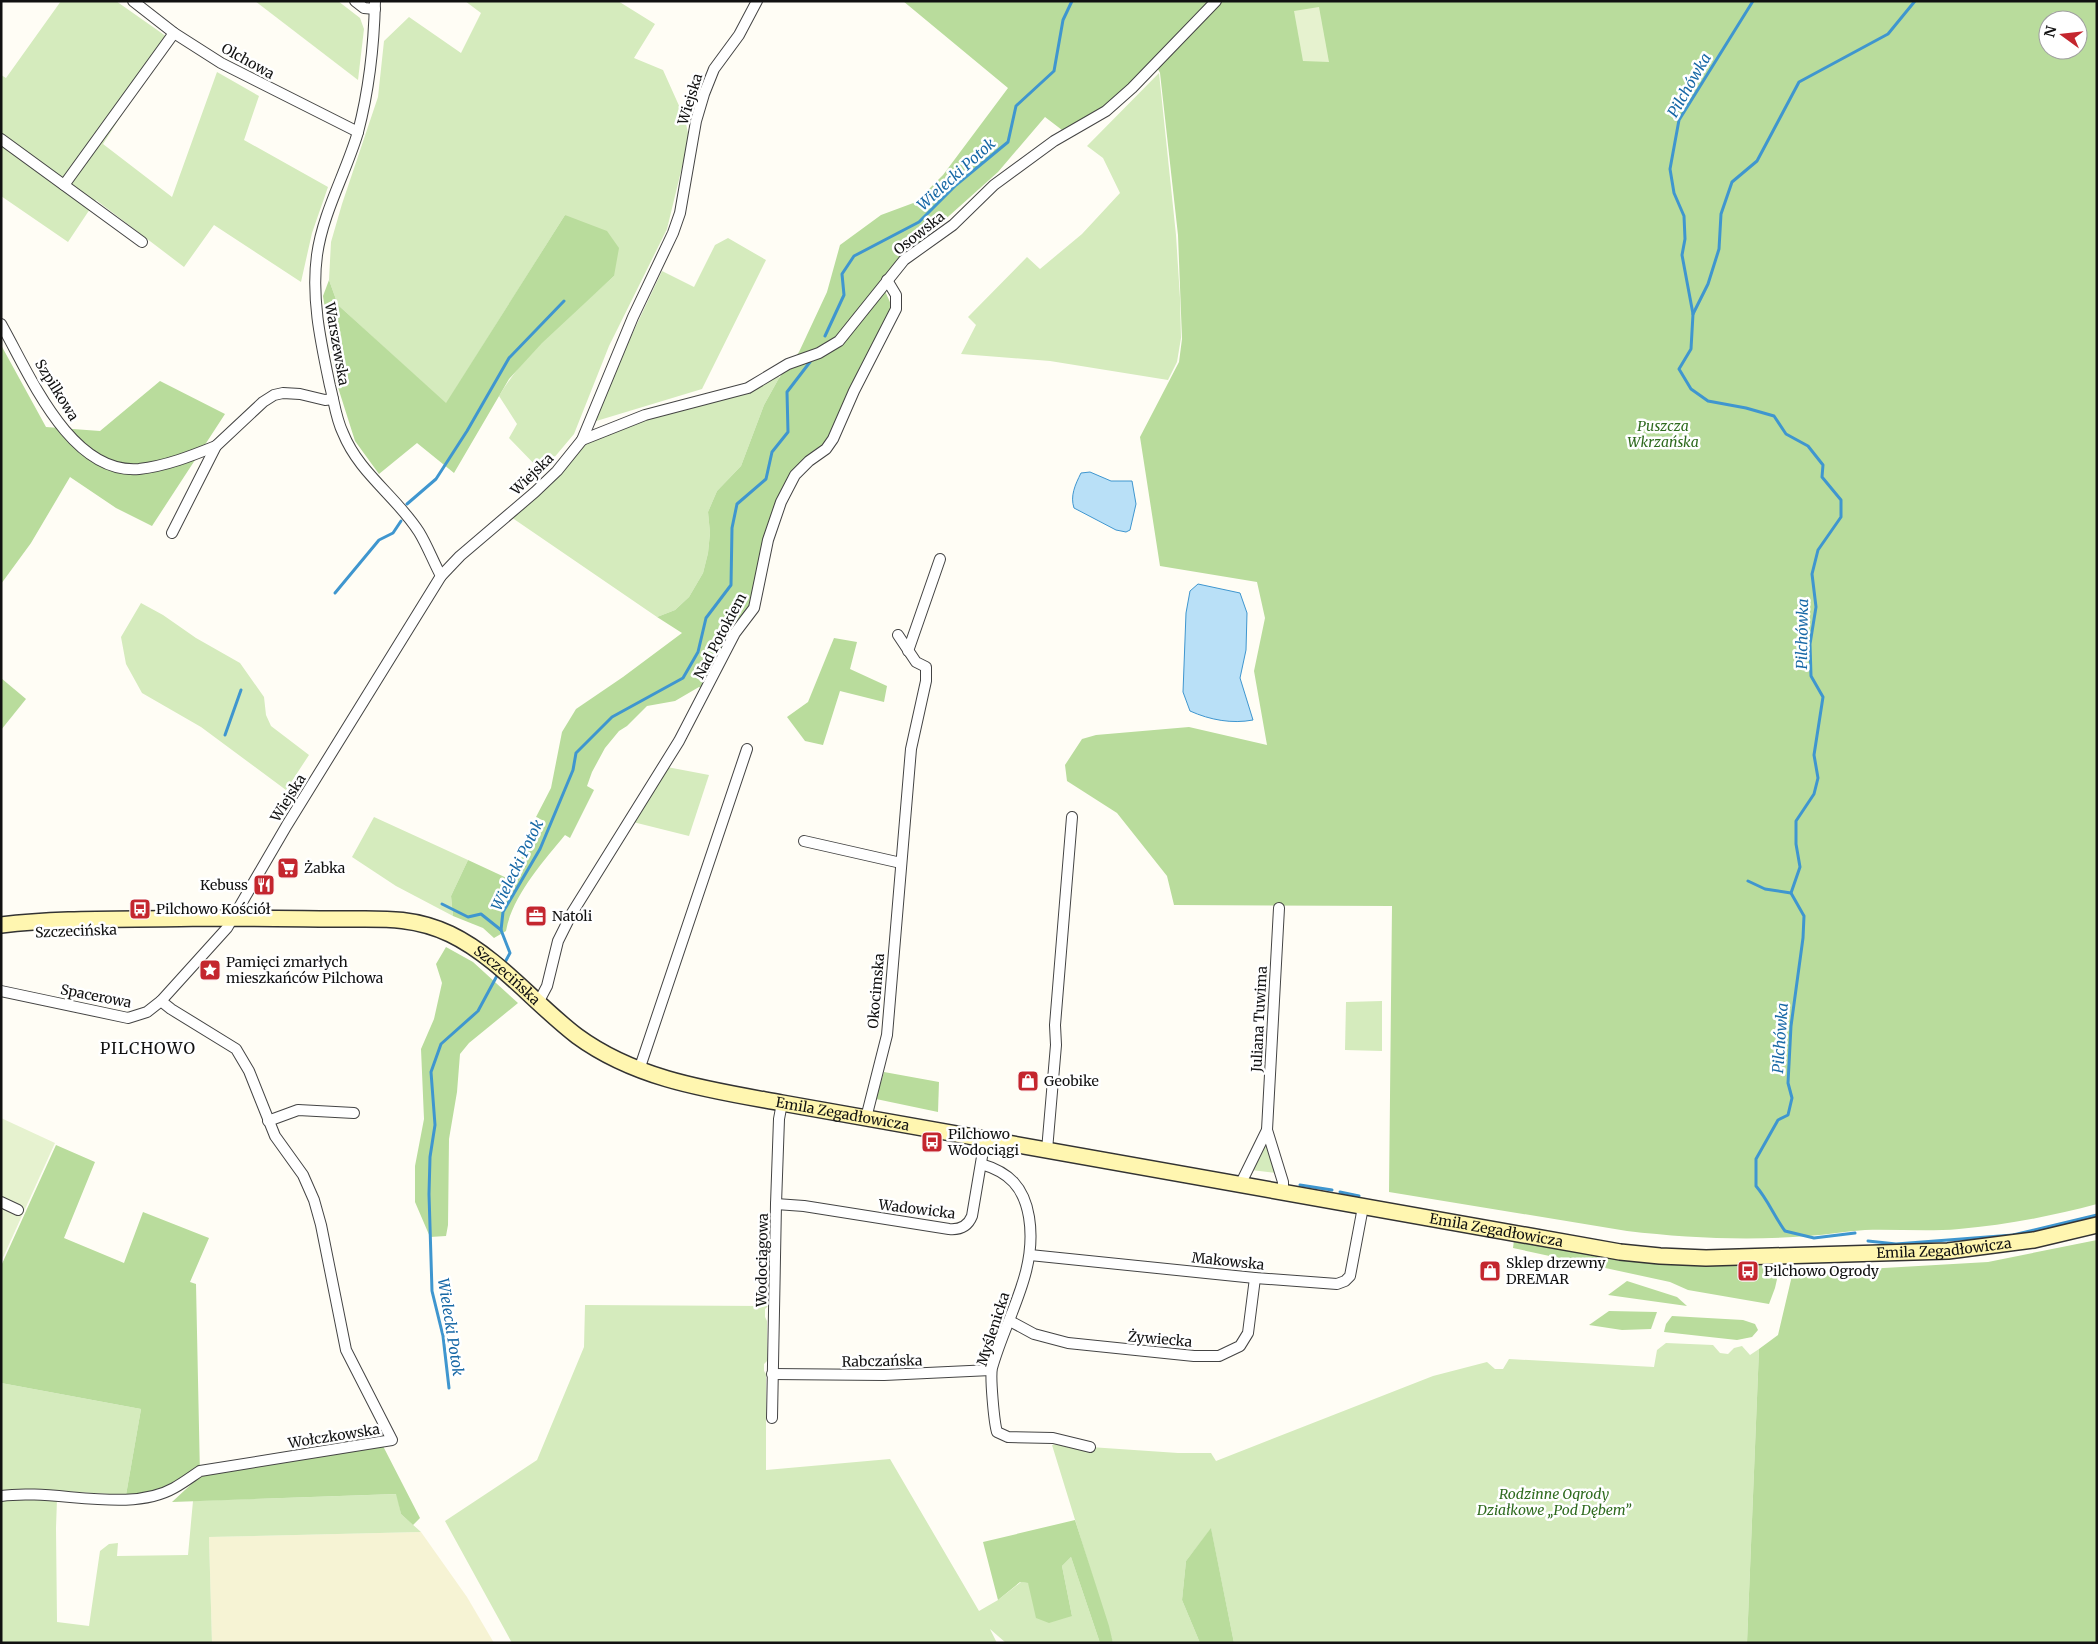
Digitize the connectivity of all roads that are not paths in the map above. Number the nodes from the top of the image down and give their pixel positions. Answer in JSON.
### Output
{"nodes":[{"id":1,"x":133,"y":1,"type":"edge"},
{"id":2,"x":355,"y":1,"type":"edge"},
{"id":3,"x":757,"y":1,"type":"edge"},
{"id":4,"x":1216,"y":1,"type":"edge"},
{"id":5,"x":375,"y":5,"type":"edge"},
{"id":6,"x":174,"y":33,"type":"junction"},
{"id":7,"x":358,"y":132,"type":"junction"},
{"id":8,"x":1,"y":139,"type":"edge"},
{"id":9,"x":64,"y":186,"type":"junction"},
{"id":10,"x":142,"y":242,"type":"dead end"},
{"id":11,"x":886,"y":280,"type":"junction"},
{"id":12,"x":1,"y":324,"type":"edge"},
{"id":13,"x":333,"y":399,"type":"junction"},
{"id":14,"x":582,"y":440,"type":"junction"},
{"id":15,"x":216,"y":446,"type":"junction"},
{"id":16,"x":172,"y":533,"type":"dead end"},
{"id":17,"x":940,"y":559,"type":"dead end"},
{"id":18,"x":441,"y":576,"type":"junction"},
{"id":19,"x":898,"y":635,"type":"dead end"},
{"id":20,"x":908,"y":651,"type":"junction"},
{"id":21,"x":747,"y":749,"type":"dead end"},
{"id":22,"x":1072,"y":817,"type":"dead end"},
{"id":23,"x":804,"y":841,"type":"dead end"},
{"id":24,"x":901,"y":863,"type":"junction"},
{"id":25,"x":1278,"y":908,"type":"dead end"},
{"id":26,"x":230,"y":923,"type":"junction"},
{"id":27,"x":1,"y":925,"type":"edge"},
{"id":28,"x":1,"y":935,"type":"edge"},
{"id":29,"x":1,"y":991,"type":"edge"},
{"id":30,"x":161,"y":1001,"type":"junction"},
{"id":31,"x":538,"y":1003,"type":"junction"},
{"id":32,"x":640,"y":1070,"type":"junction"},
{"id":33,"x":667,"y":1080,"type":"joint"},
{"id":34,"x":782,"y":1103,"type":"junction"},
{"id":35,"x":354,"y":1113,"type":"dead end"},
{"id":36,"x":866,"y":1118,"type":"junction"},
{"id":37,"x":268,"y":1121,"type":"junction"},
{"id":38,"x":1267,"y":1130,"type":"junction"},
{"id":39,"x":985,"y":1139,"type":"junction"},
{"id":40,"x":1047,"y":1150,"type":"junction"},
{"id":41,"x":981,"y":1164,"type":"junction"},
{"id":42,"x":1240,"y":1185,"type":"junction"},
{"id":43,"x":1284,"y":1193,"type":"junction"},
{"id":44,"x":1,"y":1202,"type":"edge"},
{"id":45,"x":776,"y":1204,"type":"junction"},
{"id":46,"x":1364,"y":1207,"type":"junction"},
{"id":47,"x":18,"y":1210,"type":"dead end"},
{"id":48,"x":2097,"y":1225,"type":"edge"},
{"id":49,"x":1030,"y":1255,"type":"junction"},
{"id":50,"x":1255,"y":1278,"type":"junction"},
{"id":51,"x":1010,"y":1321,"type":"junction"},
{"id":52,"x":992,"y":1370,"type":"junction"},
{"id":53,"x":772,"y":1374,"type":"junction"},
{"id":54,"x":772,"y":1418,"type":"dead end"},
{"id":55,"x":1090,"y":1447,"type":"dead end"},
{"id":56,"x":1,"y":1496,"type":"edge"}],
"edges":[{"from":1,"to":6,"type":"street","name":"Olchowa"},
{"from":2,"to":5,"type":"street"},
{"from":3,"to":14,"type":"street","name":"Wiejska"},
{"from":4,"to":11,"type":"street","name":"Osowska"},
{"from":5,"to":7,"type":"street","name":"Warszewska"},
{"from":6,"to":7,"type":"street","name":"Olchowa"},
{"from":6,"to":9,"type":"street"},
{"from":7,"to":13,"type":"street","name":"Warszewska"},
{"from":8,"to":9,"type":"street"},
{"from":9,"to":10,"type":"street"},
{"from":11,"to":14,"type":"street","name":"Osowska"},
{"from":11,"to":31,"type":"street","name":"Nad Potokiem"},
{"from":12,"to":15,"type":"street","name":"Szpilkowa"},
{"from":13,"to":15,"type":"street","name":"Szpilkowa"},
{"from":13,"to":18,"type":"street","name":"Warszewska"},
{"from":14,"to":18,"type":"street","name":"Wiejska"},
{"from":15,"to":16,"type":"street","name":"Szpilkowa"},
{"from":17,"to":20,"type":"street"},
{"from":18,"to":26,"type":"street","name":"Wiejska"},
{"from":19,"to":20,"type":"street","name":"Okocimska"},
{"from":20,"to":24,"type":"street","name":"Okocimska"},
{"from":21,"to":32,"type":"street"},
{"from":22,"to":40,"type":"street"},
{"from":23,"to":24,"type":"street"},
{"from":24,"to":36,"type":"street","name":"Okocimska"},
{"from":25,"to":38,"type":"street","name":"Juliana Tuwima"},
{"from":26,"to":27,"type":"main road","name":"Szczecińska"},
{"from":26,"to":28,"type":"main road","name":"Szczecińska"},
{"from":26,"to":30,"type":"street","name":"Spacerowa"},
{"from":26,"to":31,"type":"main road","name":"Szczecińska"},
{"from":29,"to":30,"type":"street","name":"Spacerowa"},
{"from":30,"to":37,"type":"street","name":"Wołczkowska"},
{"from":31,"to":32,"type":"main road","name":"Szczecińska"},
{"from":32,"to":33,"type":"main road","name":"Szczecińska"},
{"from":33,"to":34,"type":"main road","name":"Emila Zegadłowicza"},
{"from":34,"to":36,"type":"main road","name":"Emila Zegadłowicza"},
{"from":34,"to":45,"type":"street","name":"Wodociągowa"},
{"from":35,"to":37,"type":"street"},
{"from":36,"to":39,"type":"main road","name":"Emila Zegadłowicza"},
{"from":37,"to":56,"type":"street","name":"Wołczkowska"},
{"from":38,"to":42,"type":"street","name":"Juliana Tuwima"},
{"from":38,"to":43,"type":"street","name":"Juliana Tuwima"},
{"from":39,"to":40,"type":"main road","name":"Emila Zegadłowicza"},
{"from":39,"to":41,"type":"street","name":"Wadowicka"},
{"from":40,"to":42,"type":"main road","name":"Emila Zegadłowicza"},
{"from":41,"to":45,"type":"street","name":"Wadowicka"},
{"from":41,"to":49,"type":"street","name":"Myślenicka"},
{"from":42,"to":43,"type":"main road","name":"Emila Zegadłowicza"},
{"from":43,"to":46,"type":"main road","name":"Emila Zegadłowicza"},
{"from":44,"to":47,"type":"street"},
{"from":45,"to":53,"type":"street","name":"Wodociągowa"},
{"from":46,"to":48,"type":"main road","name":"Emila Zegadłowicza"},
{"from":46,"to":50,"type":"street","name":"Makowska"},
{"from":49,"to":50,"type":"street","name":"Makowska"},
{"from":49,"to":51,"type":"street","name":"Myślenicka"},
{"from":50,"to":51,"type":"street","name":"Żywiecka"},
{"from":51,"to":52,"type":"street","name":"Myślenicka"},
{"from":52,"to":53,"type":"street","name":"Rabczańska"},
{"from":52,"to":55,"type":"street","name":"Myślenicka"},
{"from":53,"to":54,"type":"street","name":"Wodociągowa"}]}
